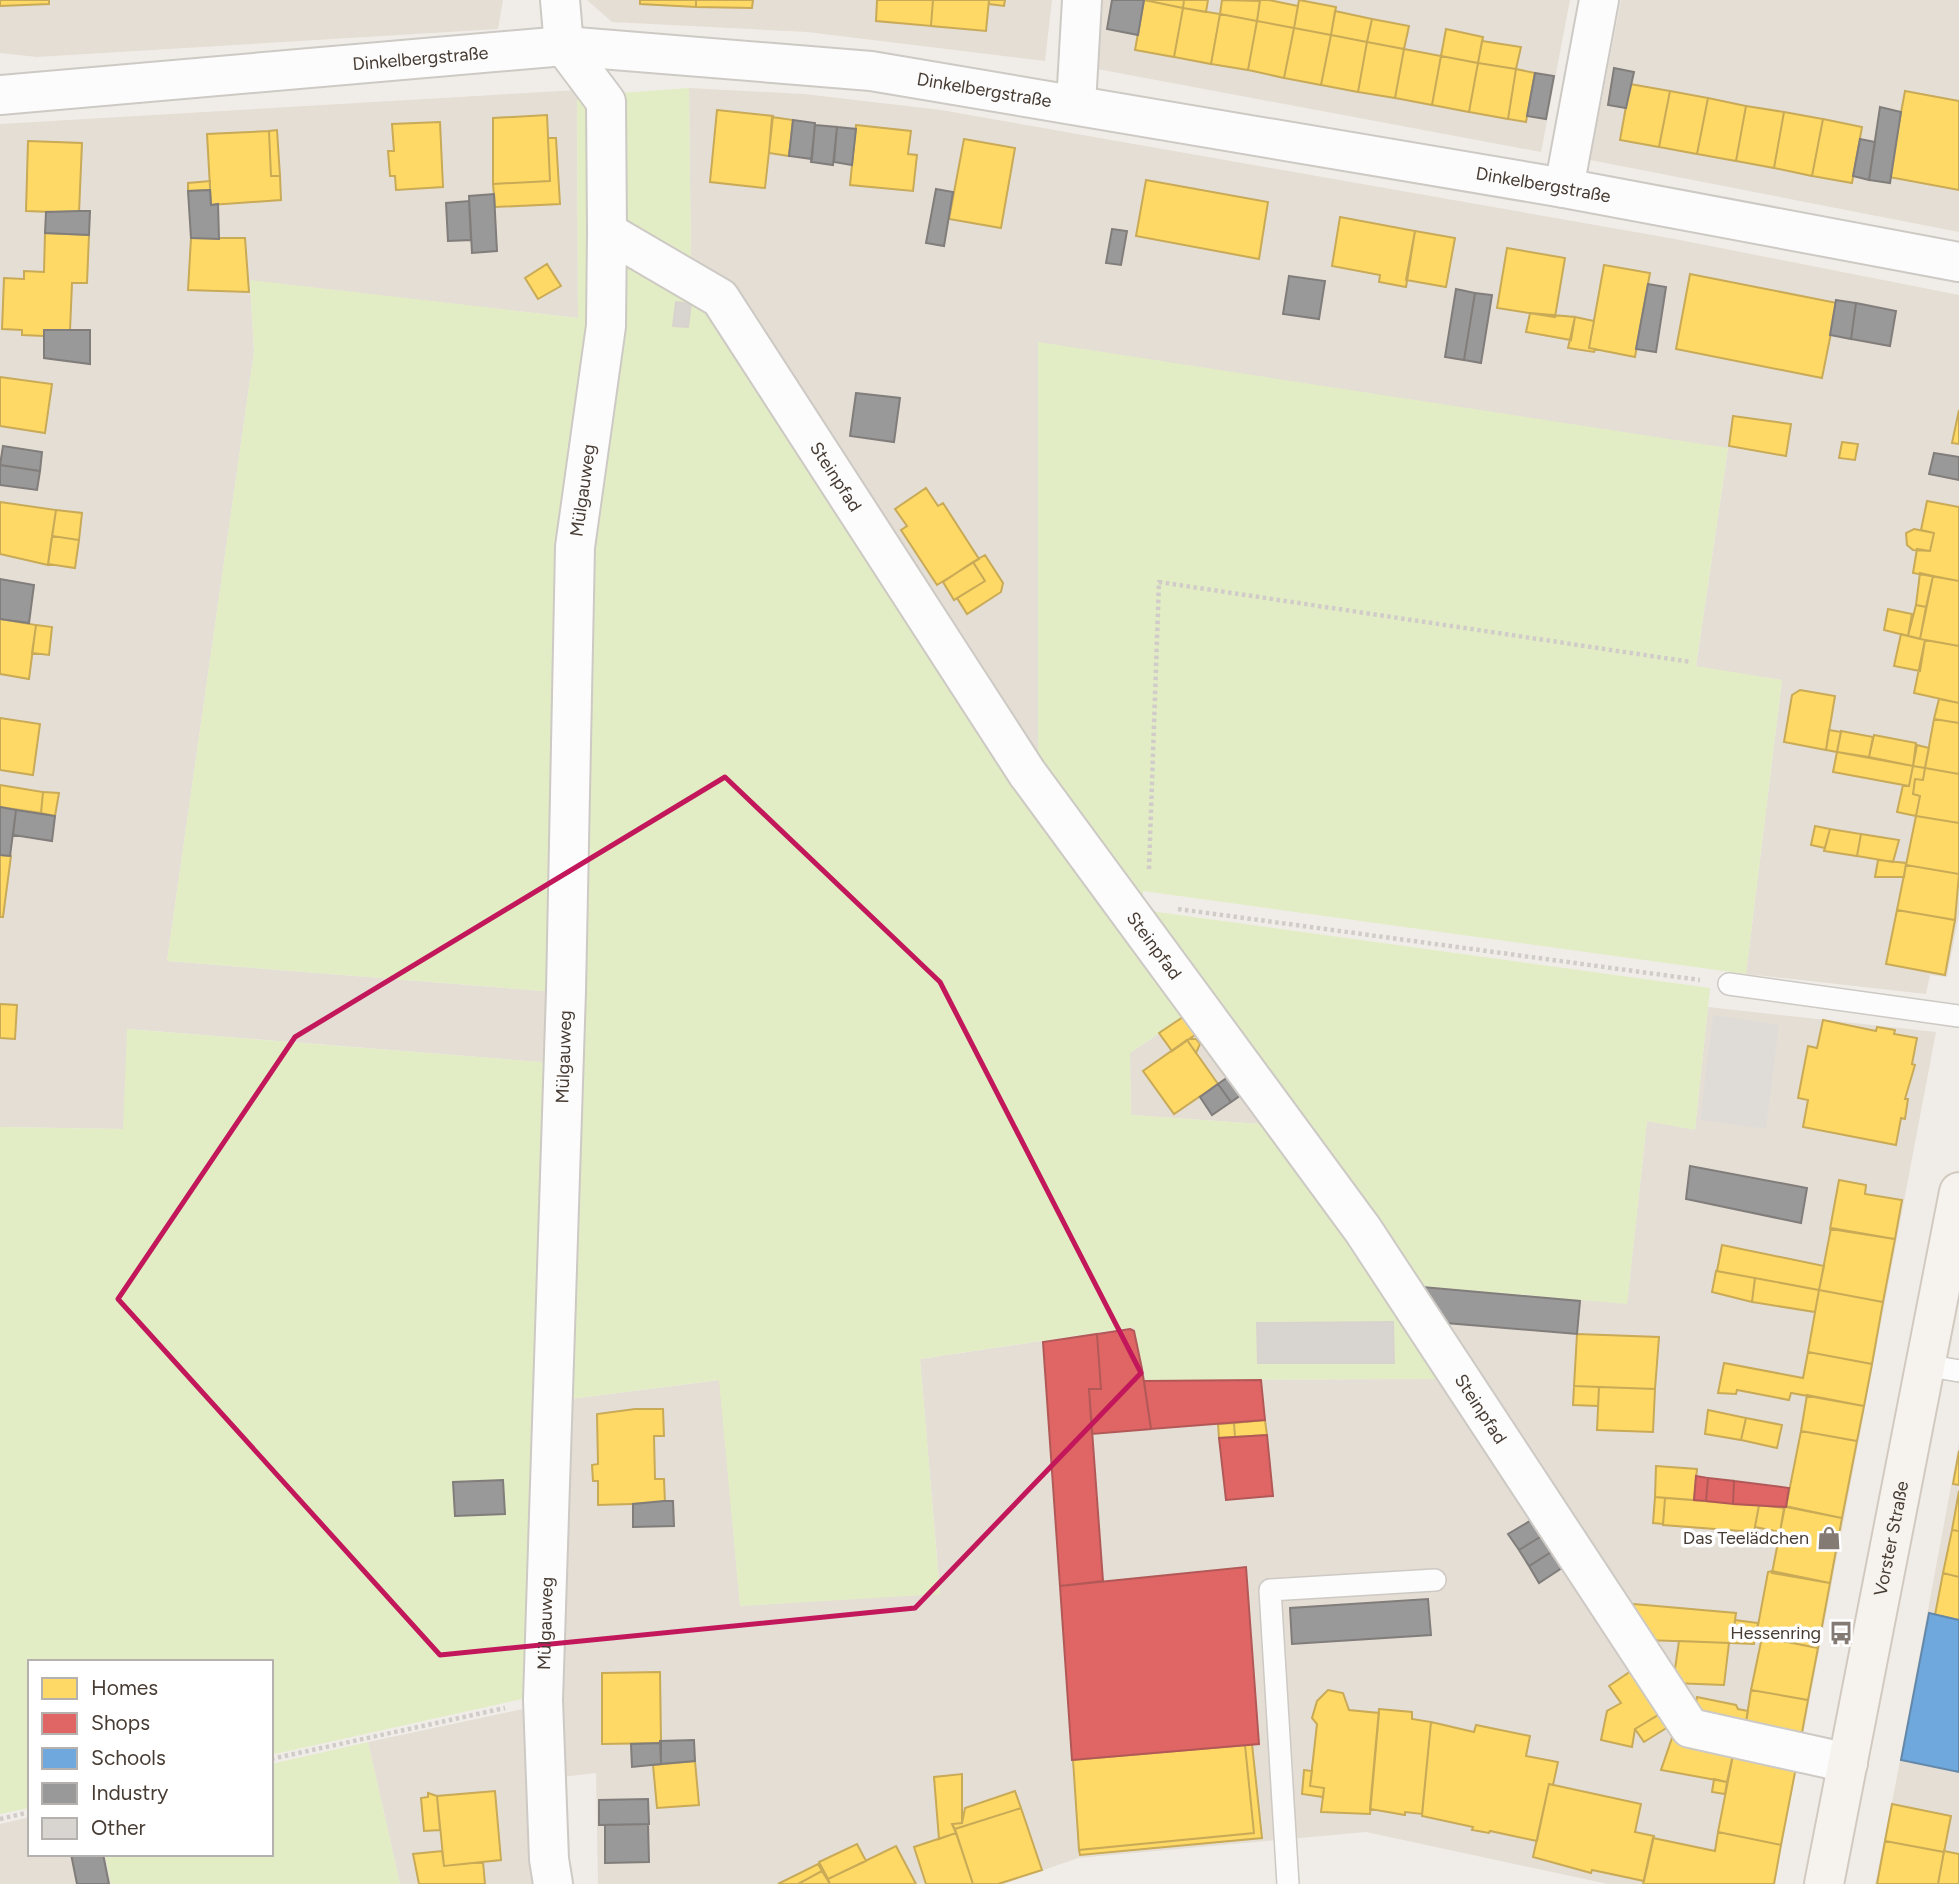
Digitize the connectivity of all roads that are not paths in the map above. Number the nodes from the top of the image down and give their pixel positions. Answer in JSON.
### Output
{"nodes":[{"id":1,"x":560,"y":0,"type":"edge"},
{"id":2,"x":1082,"y":0,"type":"edge"},
{"id":3,"x":1599,"y":0,"type":"edge"},
{"id":4,"x":564,"y":46,"type":"junction"},
{"id":5,"x":0,"y":95,"type":"edge"},
{"id":6,"x":1076,"y":104,"type":"junction"},
{"id":7,"x":1564,"y":188,"type":"junction"},
{"id":8,"x":607,"y":232,"type":"junction"},
{"id":9,"x":1959,"y":262,"type":"edge"},
{"id":10,"x":1729,"y":984,"type":"road end"},
{"id":11,"x":1959,"y":1016,"type":"edge"},
{"id":12,"x":1959,"y":1192,"type":"edge"},
{"id":13,"x":1941,"y":1368,"type":"edge"},
{"id":14,"x":1435,"y":1580,"type":"dead end"},
{"id":15,"x":1848,"y":1763,"type":"junction"},
{"id":16,"x":553,"y":1884,"type":"edge"},
{"id":17,"x":1288,"y":1884,"type":"edge"},
{"id":18,"x":1824,"y":1884,"type":"edge"}],
"edges":[{"from":1,"to":4,"type":"street"},
{"from":2,"to":6,"type":"street"},
{"from":3,"to":7,"type":"street"},
{"from":4,"to":5,"type":"street","name":"Dinkelbergstraße"},
{"from":4,"to":6,"type":"street","name":"Dinkelbergstraße"},
{"from":4,"to":8,"type":"street"},
{"from":6,"to":7,"type":"street","name":"Dinkelbergstraße"},
{"from":7,"to":9,"type":"street","name":"Dinkelbergstraße"},
{"from":8,"to":15,"type":"street","name":"Steinpfad"},
{"from":8,"to":16,"type":"street","name":"Mülgauweg"},
{"from":10,"to":11,"type":"lane"},
{"from":12,"to":13,"type":"main road","name":"Vorster Straße"},
{"from":13,"to":15,"type":"main road","name":"Vorster Straße"},
{"from":14,"to":17,"type":"lane"},
{"from":15,"to":18,"type":"main road","name":"Vorster Straße"}]}
